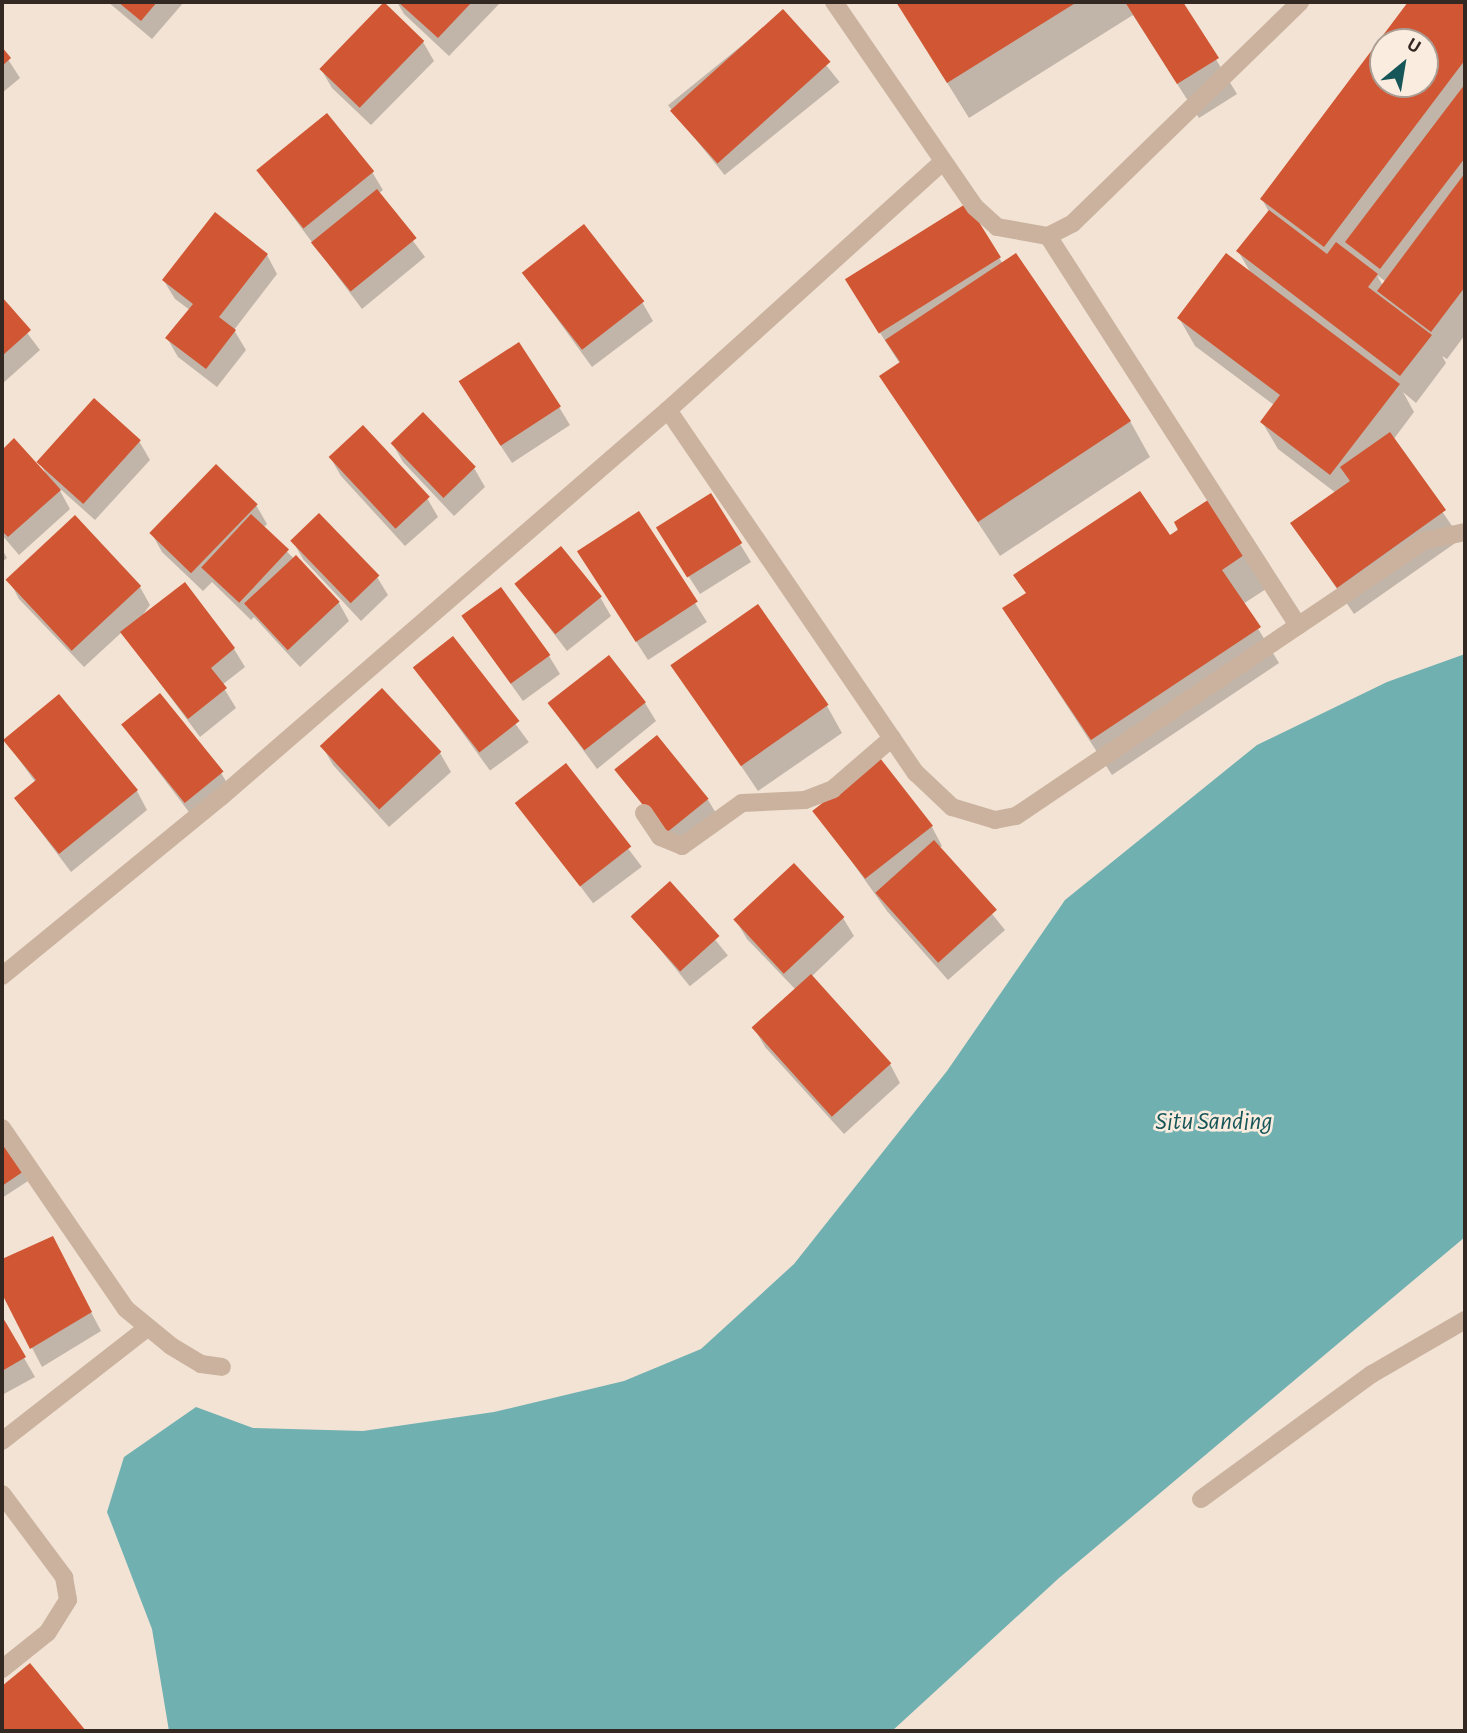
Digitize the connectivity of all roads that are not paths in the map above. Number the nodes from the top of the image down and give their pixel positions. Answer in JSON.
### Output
{"nodes":[{"id":1,"x":834,"y":2,"type":"edge"},
{"id":2,"x":1300,"y":2,"type":"edge"},
{"id":3,"x":943,"y":162,"type":"junction"},
{"id":4,"x":1048,"y":236,"type":"junction"},
{"id":5,"x":668,"y":410,"type":"junction"},
{"id":6,"x":1465,"y":532,"type":"edge"},
{"id":7,"x":1298,"y":626,"type":"junction"},
{"id":8,"x":892,"y":738,"type":"junction"},
{"id":9,"x":644,"y":813,"type":"dead end"},
{"id":10,"x":2,"y":976,"type":"edge"},
{"id":11,"x":2,"y":1128,"type":"edge"},
{"id":12,"x":1465,"y":1320,"type":"edge"},
{"id":13,"x":147,"y":1328,"type":"junction"},
{"id":14,"x":222,"y":1367,"type":"dead end"},
{"id":15,"x":2,"y":1441,"type":"edge"},
{"id":16,"x":2,"y":1494,"type":"edge"},
{"id":17,"x":1201,"y":1499,"type":"dead end"},
{"id":18,"x":2,"y":1669,"type":"edge"}],
"edges":[{"from":1,"to":3,"type":"street"},
{"from":2,"to":4,"type":"street"},
{"from":3,"to":4,"type":"street"},
{"from":3,"to":5,"type":"street"},
{"from":4,"to":7,"type":"street"},
{"from":5,"to":8,"type":"street"},
{"from":5,"to":10,"type":"street"},
{"from":6,"to":7,"type":"street"},
{"from":7,"to":8,"type":"street"},
{"from":8,"to":9,"type":"street"},
{"from":11,"to":13,"type":"street"},
{"from":12,"to":17,"type":"street"},
{"from":13,"to":14,"type":"street"},
{"from":13,"to":15,"type":"street"},
{"from":16,"to":18,"type":"street"}]}
